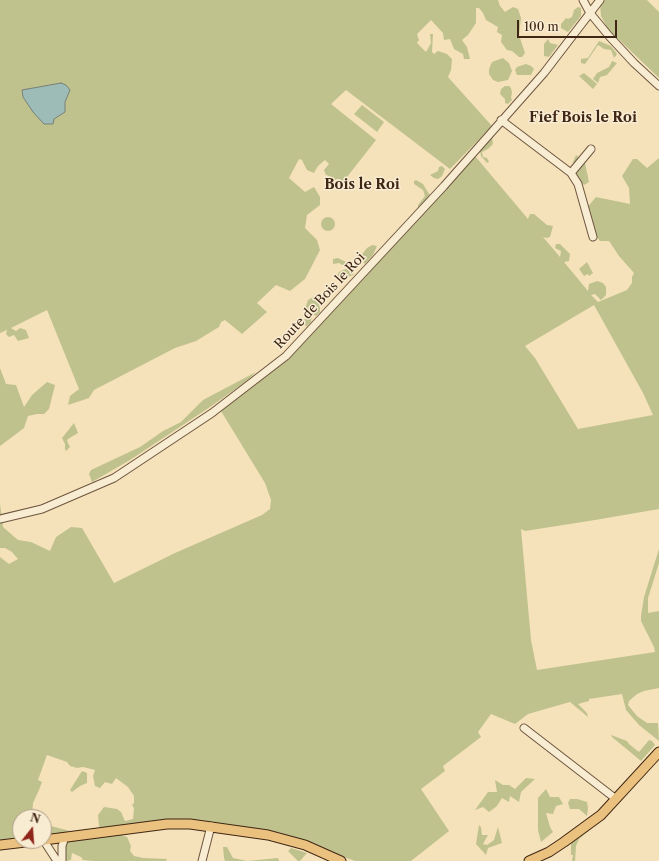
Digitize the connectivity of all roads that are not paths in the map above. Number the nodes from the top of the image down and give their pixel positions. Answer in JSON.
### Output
{"nodes":[{"id":1,"x":583,"y":0,"type":"edge"},
{"id":2,"x":600,"y":0,"type":"edge"},
{"id":3,"x":590,"y":13,"type":"junction"},
{"id":4,"x":659,"y":86,"type":"edge"},
{"id":5,"x":501,"y":120,"type":"junction"},
{"id":6,"x":591,"y":149,"type":"dead end"},
{"id":7,"x":571,"y":173,"type":"junction"},
{"id":8,"x":593,"y":237,"type":"dead end"},
{"id":9,"x":0,"y":519,"type":"edge"},
{"id":10,"x":524,"y":728,"type":"dead end"},
{"id":11,"x":659,"y":752,"type":"edge"},
{"id":12,"x":616,"y":799,"type":"junction"},
{"id":13,"x":212,"y":826,"type":"junction"},
{"id":14,"x":65,"y":837,"type":"junction"},
{"id":15,"x":52,"y":839,"type":"edge"},
{"id":16,"x":12,"y":844,"type":"edge"},
{"id":17,"x":0,"y":845,"type":"edge"},
{"id":18,"x":50,"y":849,"type":"edge"},
{"id":19,"x":57,"y":861,"type":"edge"},
{"id":20,"x":62,"y":861,"type":"edge"},
{"id":21,"x":202,"y":861,"type":"edge"},
{"id":22,"x":341,"y":861,"type":"edge"},
{"id":23,"x":531,"y":861,"type":"edge"}],
"edges":[{"from":1,"to":3,"type":"street"},
{"from":2,"to":3,"type":"street","name":"Route de Bois le Roi"},
{"from":3,"to":4,"type":"street"},
{"from":3,"to":5,"type":"street","name":"Route de Bois le Roi"},
{"from":5,"to":7,"type":"street"},
{"from":5,"to":9,"type":"street","name":"Route de Bois le Roi"},
{"from":6,"to":7,"type":"street"},
{"from":7,"to":8,"type":"street"},
{"from":10,"to":12,"type":"street"},
{"from":11,"to":12,"type":"main road"},
{"from":12,"to":23,"type":"main road"},
{"from":13,"to":14,"type":"main road"},
{"from":13,"to":21,"type":"street"},
{"from":13,"to":22,"type":"main road"},
{"from":14,"to":15,"type":"main road"},
{"from":14,"to":20,"type":"street"},
{"from":16,"to":17,"type":"main road"},
{"from":18,"to":19,"type":"street"}]}
